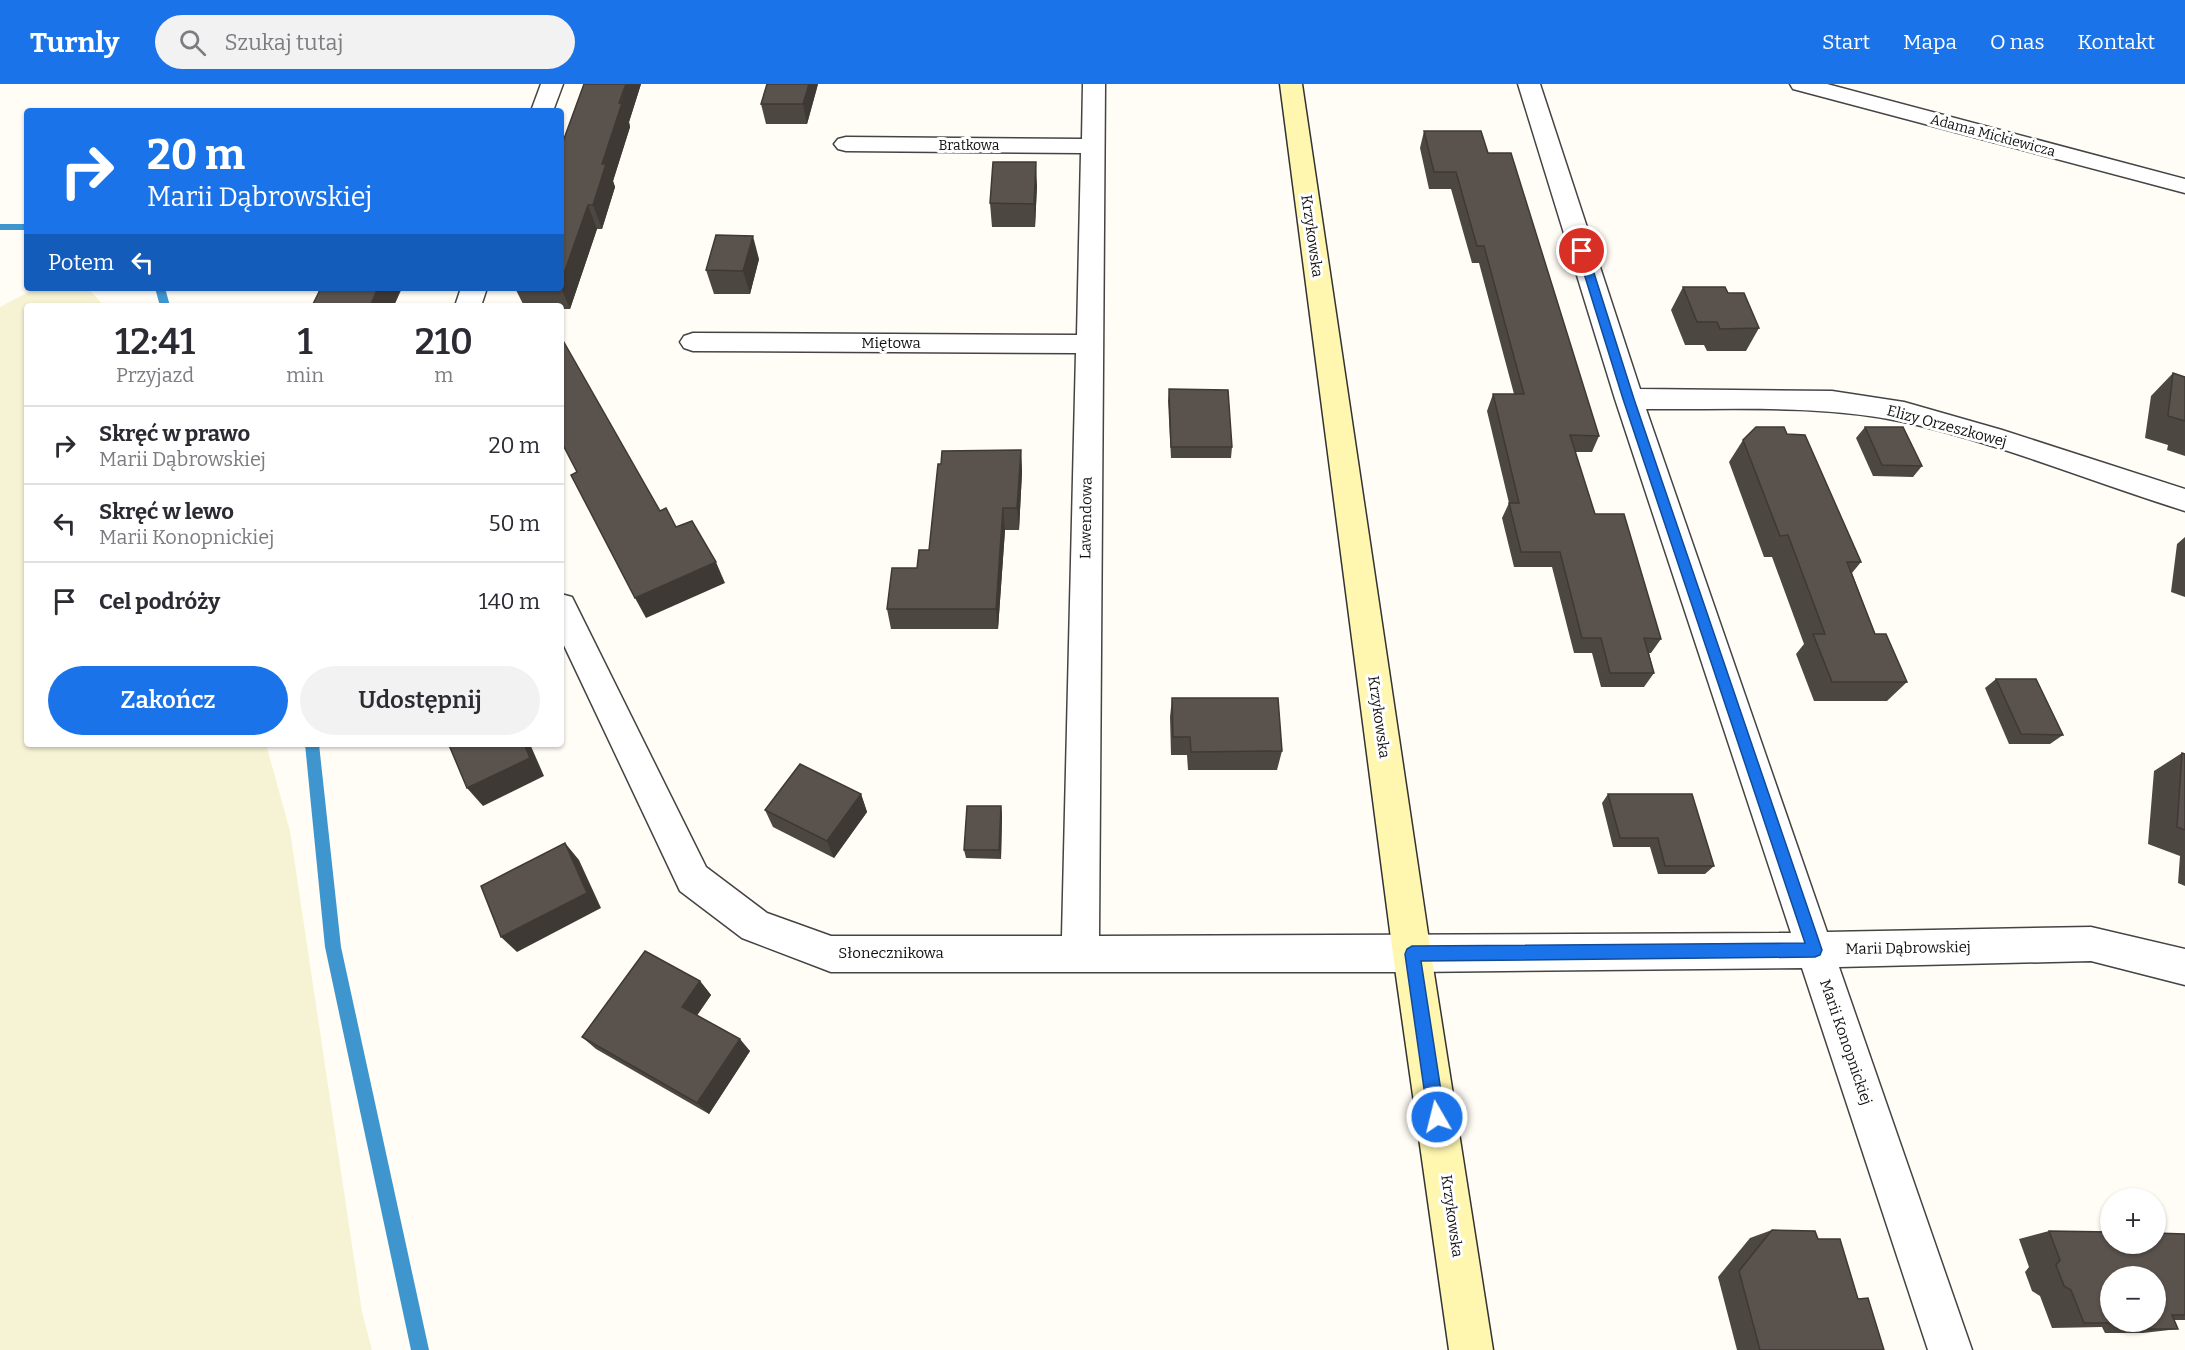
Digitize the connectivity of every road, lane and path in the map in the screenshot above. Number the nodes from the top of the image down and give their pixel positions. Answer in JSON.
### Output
{"nodes":[{"id":1,"x":552,"y":84,"type":"edge"},
{"id":2,"x":1094,"y":84,"type":"edge"},
{"id":3,"x":1291,"y":84,"type":"edge"},
{"id":4,"x":1529,"y":84,"type":"edge"},
{"id":5,"x":1801,"y":84,"type":"edge"},
{"id":6,"x":543,"y":108,"type":"edge"},
{"id":7,"x":846,"y":144,"type":"dead end"},
{"id":8,"x":1092,"y":146,"type":"junction"},
{"id":9,"x":2185,"y":186,"type":"edge"},
{"id":10,"x":693,"y":342,"type":"dead end"},
{"id":11,"x":1089,"y":344,"type":"junction"},
{"id":12,"x":1629,"y":399,"type":"junction"},
{"id":13,"x":2185,"y":500,"type":"edge"},
{"id":14,"x":564,"y":612,"type":"edge"},
{"id":15,"x":1815,"y":950,"type":"junction"},
{"id":16,"x":1080,"y":953,"type":"junction"},
{"id":17,"x":1412,"y":954,"type":"junction"},
{"id":18,"x":2185,"y":967,"type":"edge"},
{"id":19,"x":1472,"y":1350,"type":"edge"},
{"id":20,"x":1950,"y":1350,"type":"edge"}],
"edges":[{"from":1,"to":6,"type":"street"},
{"from":2,"to":8,"type":"street","name":"Lawendowa"},
{"from":3,"to":17,"type":"street","name":"Krzykowska"},
{"from":4,"to":12,"type":"street","name":"Marii Konopnickiej"},
{"from":5,"to":9,"type":"street","name":"Adama Mickiewicza"},
{"from":7,"to":8,"type":"street","name":"Bratkowa"},
{"from":8,"to":11,"type":"street","name":"Lawendowa"},
{"from":10,"to":11,"type":"street","name":"Miętowa"},
{"from":11,"to":16,"type":"street","name":"Lawendowa"},
{"from":12,"to":13,"type":"street","name":"Elizy Orzeszkowej"},
{"from":12,"to":15,"type":"street","name":"Marii Konopnickiej"},
{"from":14,"to":16,"type":"street","name":"Słonecznikowa"},
{"from":15,"to":17,"type":"street","name":"Marii Dąbrowskiej"},
{"from":15,"to":18,"type":"street","name":"Marii Dąbrowskiej"},
{"from":15,"to":20,"type":"street","name":"Marii Konopnickiej"},
{"from":16,"to":17,"type":"street","name":"Słonecznikowa"},
{"from":17,"to":19,"type":"street","name":"Krzykowska"}]}
